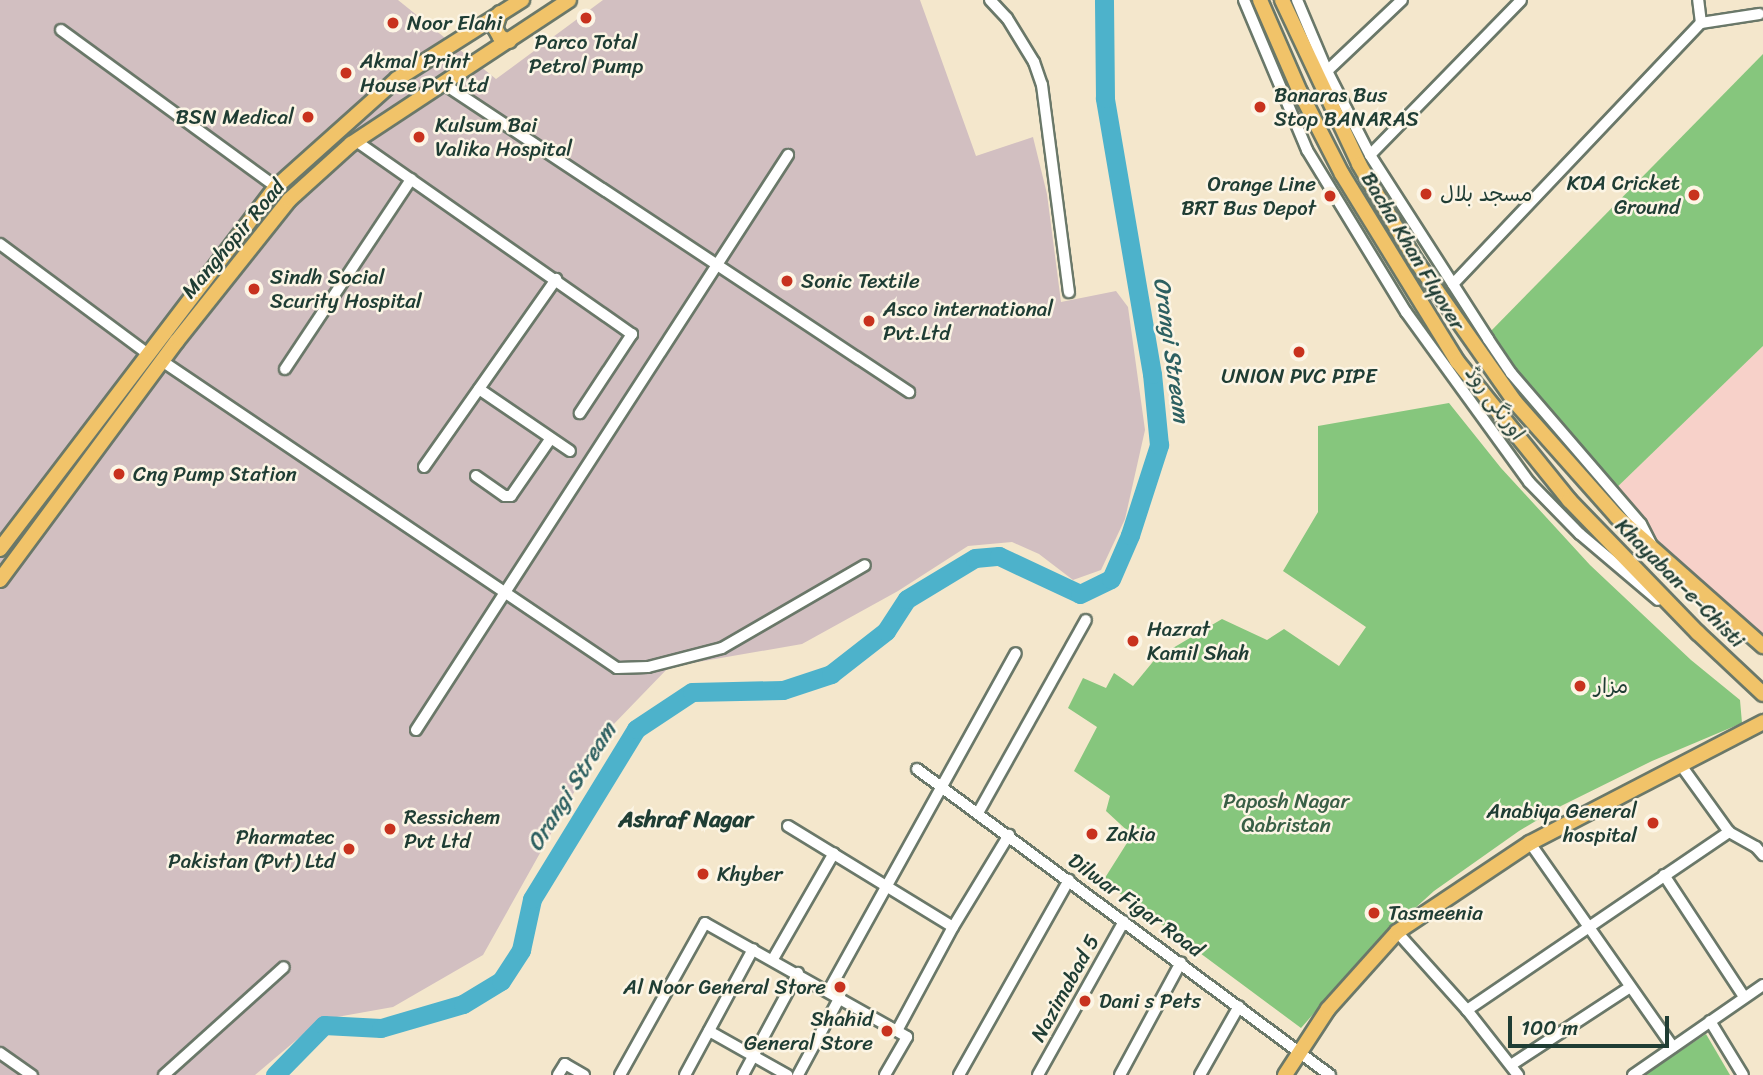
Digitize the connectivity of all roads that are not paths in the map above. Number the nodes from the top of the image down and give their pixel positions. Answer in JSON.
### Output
{"nodes":[{"id":1,"x":522,"y":0,"type":"edge"},
{"id":2,"x":569,"y":0,"type":"edge"},
{"id":3,"x":990,"y":0,"type":"edge"},
{"id":4,"x":1244,"y":0,"type":"edge"},
{"id":5,"x":1260,"y":0,"type":"edge"},
{"id":6,"x":1282,"y":0,"type":"edge"},
{"id":7,"x":1297,"y":0,"type":"edge"},
{"id":8,"x":1402,"y":0,"type":"edge"},
{"id":9,"x":1521,"y":0,"type":"edge"},
{"id":10,"x":1698,"y":0,"type":"edge"},
{"id":11,"x":499,"y":7,"type":"edge"},
{"id":12,"x":1759,"y":14,"type":"dead end"},
{"id":13,"x":1701,"y":23,"type":"junction"},
{"id":14,"x":475,"y":28,"type":"junction"},
{"id":15,"x":61,"y":30,"type":"dead end"},
{"id":16,"x":509,"y":41,"type":"junction"},
{"id":17,"x":493,"y":52,"type":"junction"},
{"id":18,"x":1327,"y":71,"type":"junction"},
{"id":19,"x":444,"y":84,"type":"junction"},
{"id":20,"x":356,"y":141,"type":"junction"},
{"id":21,"x":788,"y":155,"type":"dead end"},
{"id":22,"x":1370,"y":155,"type":"junction"},
{"id":23,"x":411,"y":179,"type":"junction"},
{"id":24,"x":276,"y":187,"type":"junction"},
{"id":25,"x":0,"y":244,"type":"edge"},
{"id":26,"x":716,"y":264,"type":"junction"},
{"id":27,"x":556,"y":279,"type":"junction"},
{"id":28,"x":1453,"y":284,"type":"junction"},
{"id":29,"x":1069,"y":292,"type":"dead end"},
{"id":30,"x":148,"y":354,"type":"junction"},
{"id":31,"x":162,"y":361,"type":"junction"},
{"id":32,"x":285,"y":369,"type":"dead end"},
{"id":33,"x":479,"y":389,"type":"junction"},
{"id":34,"x":909,"y":392,"type":"dead end"},
{"id":35,"x":580,"y":413,"type":"dead end"},
{"id":36,"x":551,"y":438,"type":"junction"},
{"id":37,"x":570,"y":451,"type":"dead end"},
{"id":38,"x":424,"y":467,"type":"dead end"},
{"id":39,"x":476,"y":475,"type":"dead end"},
{"id":40,"x":1588,"y":485,"type":"joint"},
{"id":41,"x":1569,"y":500,"type":"joint"},
{"id":42,"x":1652,"y":546,"type":"junction"},
{"id":43,"x":0,"y":549,"type":"edge"},
{"id":44,"x":865,"y":565,"type":"dead end"},
{"id":45,"x":0,"y":580,"type":"edge"},
{"id":46,"x":503,"y":593,"type":"junction"},
{"id":47,"x":1086,"y":620,"type":"dead end"},
{"id":48,"x":1742,"y":628,"type":"junction"},
{"id":49,"x":1698,"y":633,"type":"junction"},
{"id":50,"x":1763,"y":638,"type":"edge"},
{"id":51,"x":1763,"y":646,"type":"edge"},
{"id":52,"x":1016,"y":653,"type":"dead end"},
{"id":53,"x":1763,"y":694,"type":"edge"},
{"id":54,"x":1763,"y":722,"type":"edge"},
{"id":55,"x":416,"y":730,"type":"dead end"},
{"id":56,"x":1680,"y":764,"type":"junction"},
{"id":57,"x":917,"y":769,"type":"dead end"},
{"id":58,"x":943,"y":788,"type":"junction"},
{"id":59,"x":978,"y":813,"type":"junction"},
{"id":60,"x":788,"y":826,"type":"dead end"},
{"id":61,"x":1729,"y":832,"type":"junction"},
{"id":62,"x":1009,"y":835,"type":"junction"},
{"id":63,"x":1530,"y":843,"type":"junction"},
{"id":64,"x":834,"y":853,"type":"junction"},
{"id":65,"x":1763,"y":855,"type":"edge"},
{"id":66,"x":1664,"y":875,"type":"junction"},
{"id":67,"x":1069,"y":880,"type":"junction"},
{"id":68,"x":887,"y":886,"type":"junction"},
{"id":69,"x":1124,"y":921,"type":"junction"},
{"id":70,"x":1589,"y":926,"type":"junction"},
{"id":71,"x":953,"y":928,"type":"junction"},
{"id":72,"x":1397,"y":932,"type":"junction"},
{"id":73,"x":753,"y":949,"type":"junction"},
{"id":74,"x":773,"y":959,"type":"junction"},
{"id":75,"x":1181,"y":962,"type":"junction"},
{"id":76,"x":284,"y":967,"type":"dead end"},
{"id":77,"x":798,"y":973,"type":"junction"},
{"id":78,"x":1763,"y":985,"type":"edge"},
{"id":79,"x":1630,"y":987,"type":"junction"},
{"id":80,"x":829,"y":990,"type":"junction"},
{"id":81,"x":841,"y":997,"type":"junction"},
{"id":82,"x":1744,"y":997,"type":"junction"},
{"id":83,"x":1239,"y":1006,"type":"junction"},
{"id":84,"x":1467,"y":1010,"type":"junction"},
{"id":85,"x":1710,"y":1021,"type":"junction"},
{"id":86,"x":898,"y":1029,"type":"junction"},
{"id":87,"x":709,"y":1031,"type":"junction"},
{"id":88,"x":1673,"y":1047,"type":"junction"},
{"id":89,"x":1299,"y":1050,"type":"junction"},
{"id":90,"x":0,"y":1054,"type":"edge"},
{"id":91,"x":753,"y":1056,"type":"junction"},
{"id":92,"x":1511,"y":1065,"type":"junction"},
{"id":93,"x":32,"y":1075,"type":"edge"},
{"id":94,"x":164,"y":1075,"type":"edge"},
{"id":95,"x":558,"y":1075,"type":"edge"},
{"id":96,"x":584,"y":1075,"type":"edge"},
{"id":97,"x":620,"y":1075,"type":"edge"},
{"id":98,"x":685,"y":1075,"type":"edge"},
{"id":99,"x":743,"y":1075,"type":"edge"},
{"id":100,"x":787,"y":1075,"type":"edge"},
{"id":101,"x":798,"y":1075,"type":"edge"},
{"id":102,"x":885,"y":1075,"type":"edge"},
{"id":103,"x":959,"y":1075,"type":"edge"},
{"id":104,"x":1038,"y":1075,"type":"edge"},
{"id":105,"x":1120,"y":1075,"type":"edge"},
{"id":106,"x":1200,"y":1075,"type":"edge"},
{"id":107,"x":1285,"y":1075,"type":"edge"},
{"id":108,"x":1330,"y":1075,"type":"edge"},
{"id":109,"x":1518,"y":1075,"type":"edge"},
{"id":110,"x":1633,"y":1075,"type":"edge"},
{"id":111,"x":1743,"y":1075,"type":"edge"}],
"edges":[{"from":1,"to":11,"type":"main road","name":"Manghopir Road"},
{"from":2,"to":16,"type":"main road","name":"Manghopir Road"},
{"from":3,"to":29,"type":"street"},
{"from":4,"to":49,"type":"street","name":"اورنگی روڈ"},
{"from":5,"to":41,"type":"main road","name":"Bacha Khan Flyover"},
{"from":6,"to":40,"type":"main road","name":"Bacha Khan Flyover"},
{"from":7,"to":18,"type":"street","name":"اورنگی روڈ"},
{"from":8,"to":18,"type":"street"},
{"from":9,"to":22,"type":"street"},
{"from":10,"to":13,"type":"street"},
{"from":11,"to":14,"type":"main road","name":"Manghopir Road"},
{"from":11,"to":16,"type":"main road"},
{"from":12,"to":13,"type":"street"},
{"from":13,"to":28,"type":"street"},
{"from":14,"to":17,"type":"main road"},
{"from":14,"to":24,"type":"main road","name":"Manghopir Road"},
{"from":15,"to":24,"type":"street"},
{"from":16,"to":17,"type":"main road","name":"Manghopir Road"},
{"from":17,"to":19,"type":"main road","name":"Manghopir Road"},
{"from":18,"to":22,"type":"street","name":"اورنگی روڈ"},
{"from":19,"to":20,"type":"main road","name":"Manghopir Road"},
{"from":19,"to":26,"type":"street"},
{"from":20,"to":23,"type":"street"},
{"from":20,"to":31,"type":"main road","name":"Manghopir Road"},
{"from":21,"to":26,"type":"street"},
{"from":22,"to":28,"type":"street","name":"اورنگی روڈ"},
{"from":23,"to":27,"type":"street"},
{"from":23,"to":32,"type":"street"},
{"from":24,"to":30,"type":"main road","name":"Manghopir Road"},
{"from":25,"to":30,"type":"street"},
{"from":26,"to":34,"type":"street"},
{"from":26,"to":46,"type":"street"},
{"from":27,"to":33,"type":"street"},
{"from":27,"to":35,"type":"street"},
{"from":28,"to":42,"type":"street","name":"اورنگی روڈ"},
{"from":30,"to":43,"type":"main road","name":"Manghopir Road"},
{"from":31,"to":45,"type":"main road","name":"Manghopir Road"},
{"from":31,"to":46,"type":"street"},
{"from":33,"to":36,"type":"street"},
{"from":33,"to":38,"type":"street"},
{"from":36,"to":37,"type":"street"},
{"from":36,"to":39,"type":"street"},
{"from":40,"to":42,"type":"main road","name":"Khayaban-e-Chisti"},
{"from":41,"to":49,"type":"main road","name":"Khayaban-e-Chisti"},
{"from":42,"to":48,"type":"main road","name":"Khayaban-e-Chisti"},
{"from":44,"to":46,"type":"street"},
{"from":46,"to":55,"type":"street"},
{"from":47,"to":59,"type":"street"},
{"from":48,"to":50,"type":"main road"},
{"from":48,"to":51,"type":"main road","name":"Khayaban-e-Chisti"},
{"from":49,"to":53,"type":"main road","name":"Khayaban-e-Chisti"},
{"from":52,"to":58,"type":"street"},
{"from":54,"to":56,"type":"main road"},
{"from":56,"to":61,"type":"street"},
{"from":56,"to":63,"type":"main road"},
{"from":57,"to":58,"type":"street","name":"Dilwar Figar Road"},
{"from":58,"to":59,"type":"street","name":"Dilwar Figar Road"},
{"from":58,"to":68,"type":"street"},
{"from":59,"to":62,"type":"street","name":"Dilwar Figar Road"},
{"from":60,"to":64,"type":"street"},
{"from":61,"to":65,"type":"street"},
{"from":61,"to":66,"type":"street"},
{"from":62,"to":67,"type":"street","name":"Dilwar Figar Road"},
{"from":62,"to":71,"type":"street"},
{"from":63,"to":70,"type":"street"},
{"from":63,"to":72,"type":"main road"},
{"from":64,"to":68,"type":"street"},
{"from":64,"to":74,"type":"street"},
{"from":66,"to":70,"type":"street"},
{"from":66,"to":82,"type":"street"},
{"from":67,"to":69,"type":"street","name":"Dilwar Figar Road"},
{"from":67,"to":103,"type":"street"},
{"from":68,"to":71,"type":"street"},
{"from":68,"to":80,"type":"street"},
{"from":69,"to":75,"type":"street","name":"Dilwar Figar Road"},
{"from":69,"to":104,"type":"street","name":"Nazimabad 5"},
{"from":70,"to":79,"type":"street"},
{"from":70,"to":84,"type":"street"},
{"from":71,"to":86,"type":"street"},
{"from":72,"to":84,"type":"street"},
{"from":72,"to":89,"type":"main road"},
{"from":73,"to":74,"type":"street"},
{"from":73,"to":87,"type":"street"},
{"from":73,"to":97,"type":"street"},
{"from":74,"to":77,"type":"street"},
{"from":75,"to":83,"type":"street","name":"Dilwar Figar Road"},
{"from":75,"to":105,"type":"street"},
{"from":76,"to":94,"type":"street"},
{"from":77,"to":80,"type":"street"},
{"from":77,"to":91,"type":"street"},
{"from":78,"to":82,"type":"street"},
{"from":79,"to":88,"type":"street"},
{"from":79,"to":92,"type":"street"},
{"from":80,"to":81,"type":"street"},
{"from":81,"to":86,"type":"street"},
{"from":81,"to":101,"type":"street"},
{"from":82,"to":85,"type":"street"},
{"from":83,"to":89,"type":"street","name":"Dilwar Figar Road"},
{"from":83,"to":106,"type":"street"},
{"from":84,"to":92,"type":"street"},
{"from":85,"to":88,"type":"street"},
{"from":85,"to":111,"type":"street"},
{"from":86,"to":102,"type":"street"},
{"from":87,"to":91,"type":"street"},
{"from":87,"to":98,"type":"street"},
{"from":88,"to":110,"type":"street"},
{"from":89,"to":107,"type":"main road"},
{"from":89,"to":108,"type":"street","name":"Dilwar Figar Road"},
{"from":90,"to":93,"type":"street"},
{"from":91,"to":99,"type":"street"},
{"from":91,"to":100,"type":"street"},
{"from":92,"to":109,"type":"street"},
{"from":95,"to":96,"type":"street"}]}
